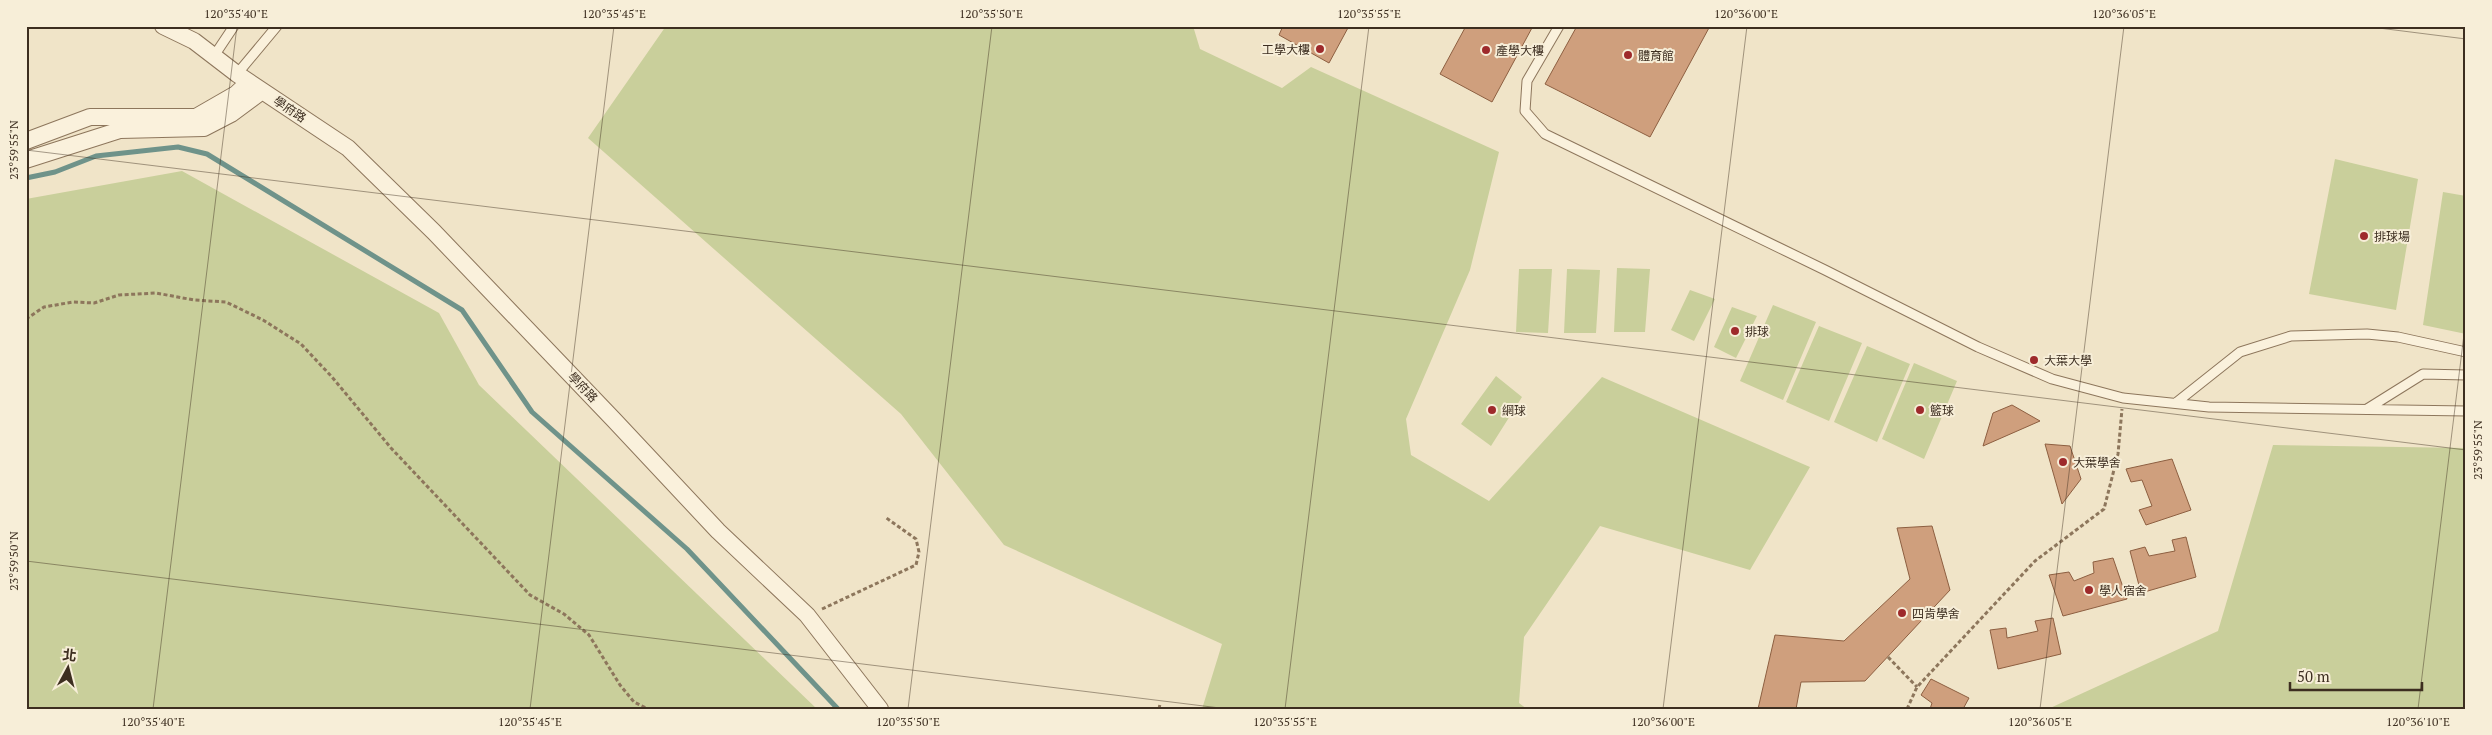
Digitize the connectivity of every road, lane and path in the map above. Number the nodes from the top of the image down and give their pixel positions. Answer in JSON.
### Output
{"nodes":[{"id":1,"x":162,"y":26,"type":"edge"},
{"id":2,"x":234,"y":26,"type":"edge"},
{"id":3,"x":277,"y":26,"type":"edge"},
{"id":4,"x":1559,"y":26,"type":"edge"},
{"id":5,"x":214,"y":56,"type":"junction"},
{"id":6,"x":249,"y":82,"type":"junction"},
{"id":7,"x":26,"y":141,"type":"edge"},
{"id":8,"x":26,"y":160,"type":"edge"},
{"id":9,"x":26,"y":319,"type":"edge"},
{"id":10,"x":2466,"y":352,"type":"edge"},
{"id":11,"x":2466,"y":375,"type":"edge"},
{"id":12,"x":2123,"y":398,"type":"junction"},
{"id":13,"x":2177,"y":402,"type":"junction"},
{"id":14,"x":2366,"y":409,"type":"junction"},
{"id":15,"x":2466,"y":411,"type":"edge"},
{"id":16,"x":885,"y":517,"type":"dead end"},
{"id":17,"x":807,"y":615,"type":"junction"},
{"id":18,"x":1888,"y":657,"type":"dead end"},
{"id":19,"x":1918,"y":687,"type":"junction"},
{"id":20,"x":648,"y":709,"type":"edge"},
{"id":21,"x":880,"y":709,"type":"edge"},
{"id":22,"x":1907,"y":709,"type":"edge"}],
"edges":[{"from":1,"to":5,"type":"street","name":"學府路"},
{"from":2,"to":5,"type":"lane"},
{"from":3,"to":6,"type":"lane"},
{"from":4,"to":12,"type":"lane"},
{"from":5,"to":6,"type":"street","name":"學府路"},
{"from":6,"to":7,"type":"street"},
{"from":6,"to":8,"type":"street","name":"學府路"},
{"from":6,"to":17,"type":"street","name":"學府路"},
{"from":9,"to":20,"type":"path"},
{"from":10,"to":13,"type":"lane"},
{"from":11,"to":14,"type":"lane"},
{"from":12,"to":13,"type":"lane"},
{"from":12,"to":19,"type":"path"},
{"from":13,"to":14,"type":"lane"},
{"from":14,"to":15,"type":"lane"},
{"from":16,"to":17,"type":"path"},
{"from":17,"to":21,"type":"street","name":"學府路"},
{"from":18,"to":19,"type":"path"},
{"from":19,"to":22,"type":"path"}]}
